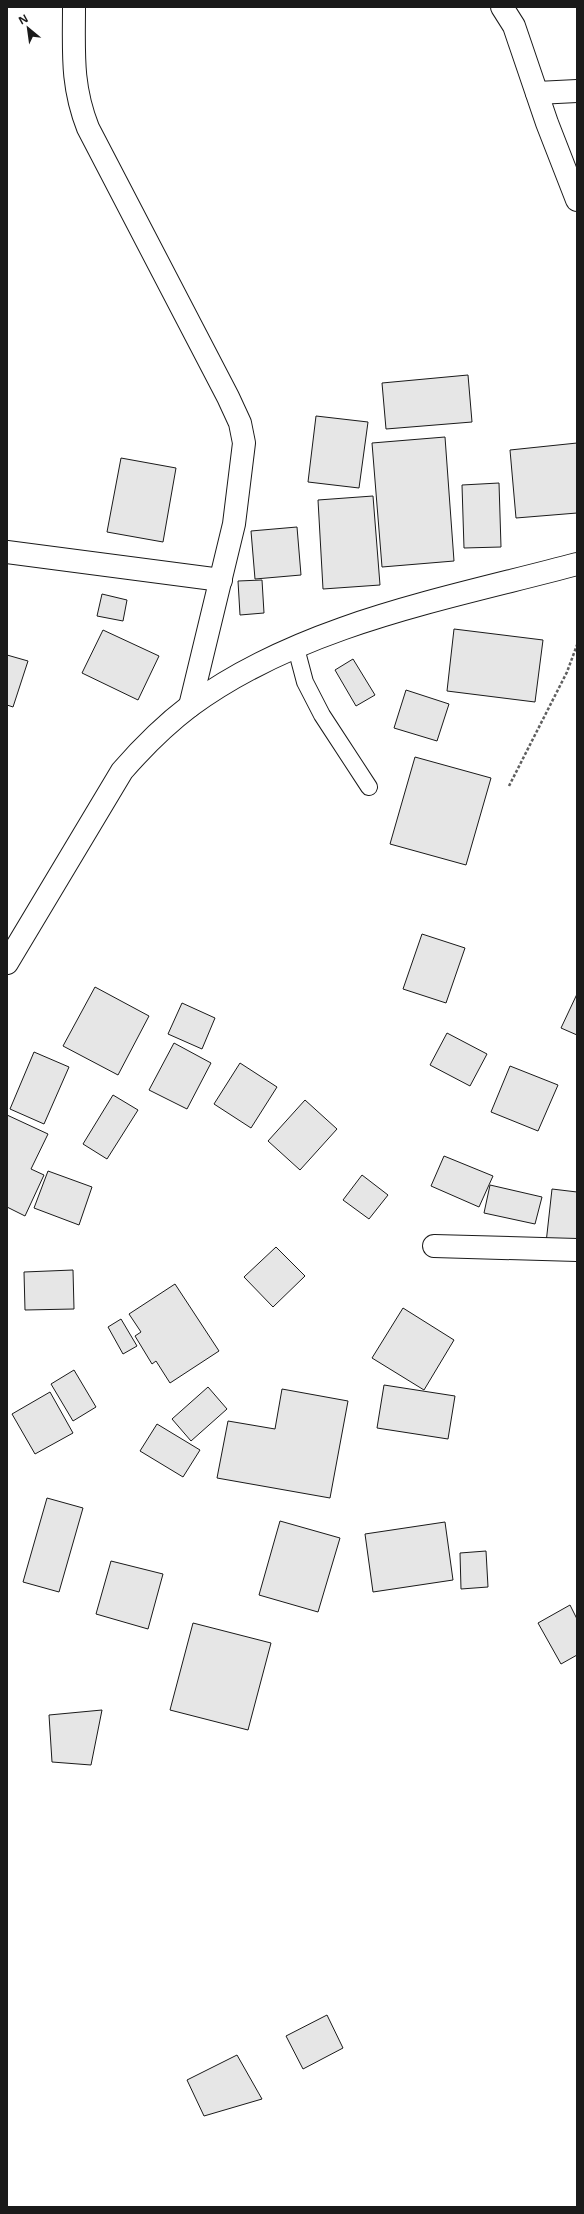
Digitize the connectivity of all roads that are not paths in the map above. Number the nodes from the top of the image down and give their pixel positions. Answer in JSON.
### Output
{"nodes":[{"id":1,"x":74,"y":7,"type":"edge"},
{"id":2,"x":502,"y":7,"type":"edge"},
{"id":3,"x":577,"y":91,"type":"edge"},
{"id":4,"x":537,"y":93,"type":"junction"},
{"id":5,"x":577,"y":200,"type":"edge"},
{"id":6,"x":7,"y":552,"type":"edge"},
{"id":7,"x":577,"y":564,"type":"edge"},
{"id":8,"x":220,"y":580,"type":"junction"},
{"id":9,"x":296,"y":648,"type":"junction"},
{"id":10,"x":190,"y":706,"type":"junction"},
{"id":11,"x":368,"y":787,"type":"dead end"},
{"id":12,"x":7,"y":963,"type":"edge"},
{"id":13,"x":434,"y":1246,"type":"dead end"},
{"id":14,"x":577,"y":1250,"type":"edge"}],
"edges":[{"from":1,"to":8,"type":"street"},
{"from":2,"to":4,"type":"street"},
{"from":3,"to":4,"type":"street"},
{"from":4,"to":5,"type":"street"},
{"from":6,"to":8,"type":"street"},
{"from":7,"to":9,"type":"street"},
{"from":8,"to":10,"type":"street"},
{"from":9,"to":10,"type":"street"},
{"from":9,"to":11,"type":"lane"},
{"from":10,"to":12,"type":"street"},
{"from":13,"to":14,"type":"street"}]}
